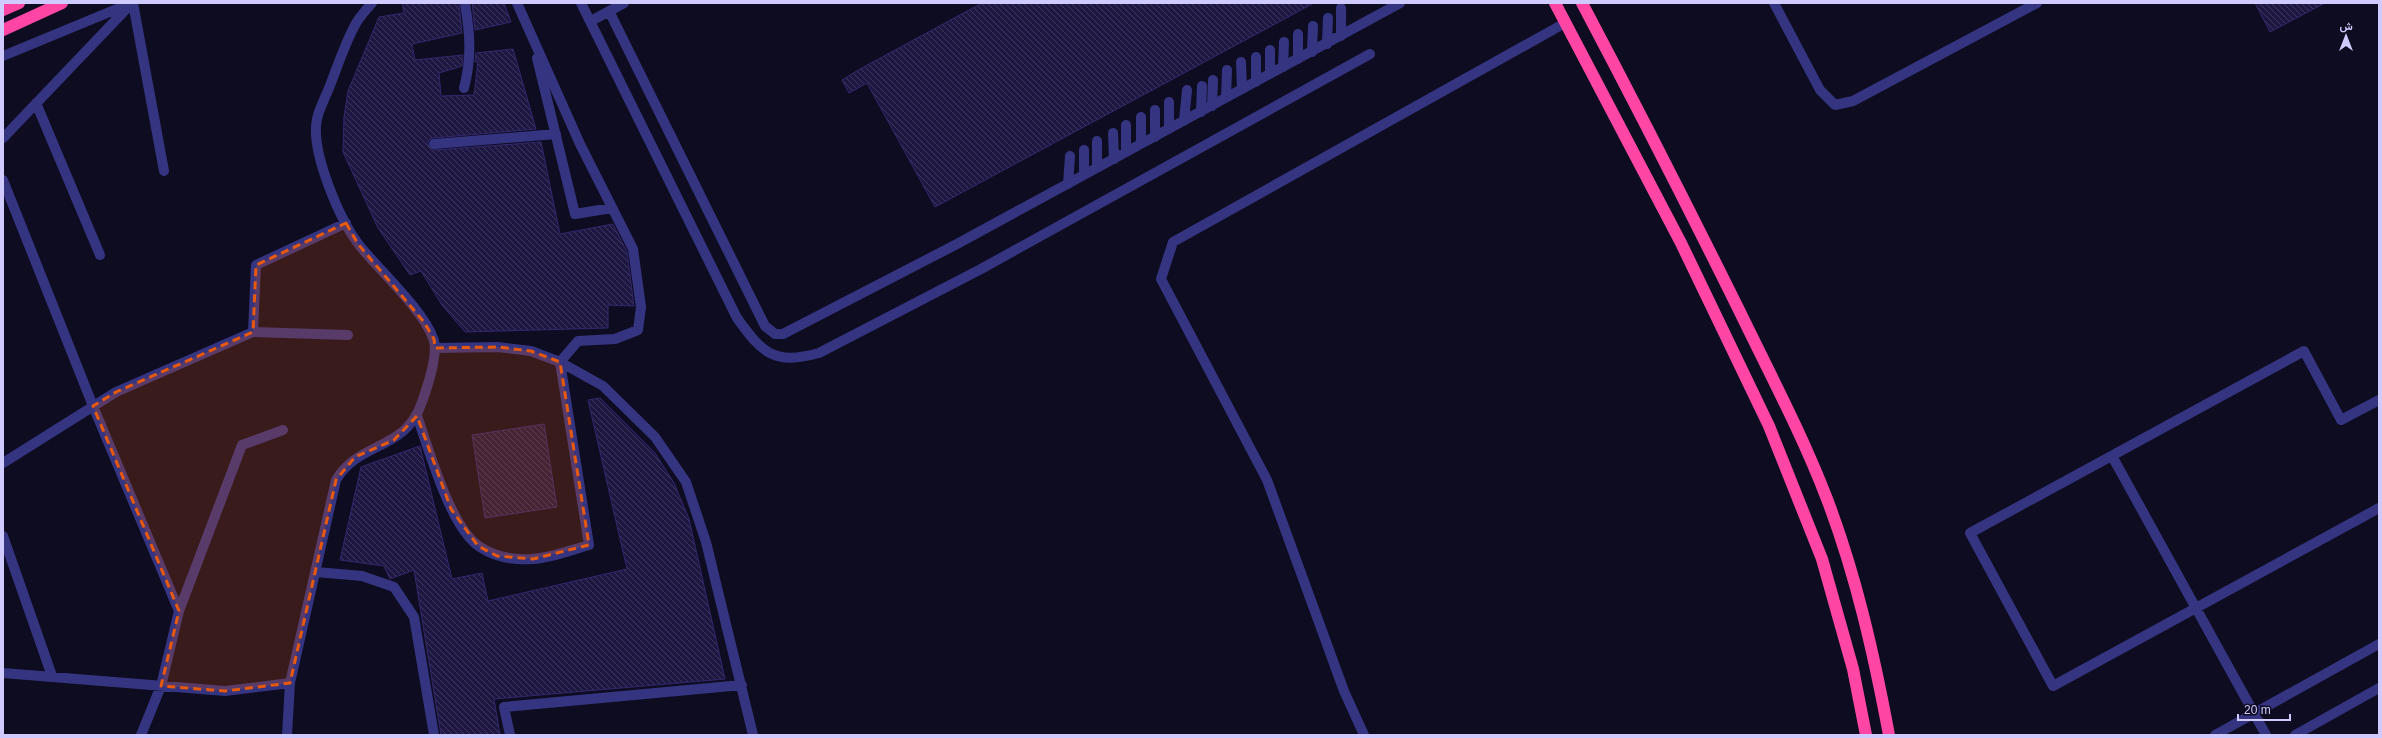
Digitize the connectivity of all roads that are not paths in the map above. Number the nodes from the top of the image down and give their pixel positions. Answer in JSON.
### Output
{"nodes":[{"id":1,"x":19,"y":3,"type":"edge"},
{"id":2,"x":62,"y":3,"type":"edge"},
{"id":3,"x":132,"y":3,"type":"edge"},
{"id":4,"x":372,"y":3,"type":"edge"},
{"id":5,"x":465,"y":3,"type":"edge"},
{"id":6,"x":517,"y":3,"type":"edge"},
{"id":7,"x":581,"y":3,"type":"edge"},
{"id":8,"x":624,"y":3,"type":"edge"},
{"id":9,"x":1400,"y":3,"type":"edge"},
{"id":10,"x":1555,"y":3,"type":"edge"},
{"id":11,"x":1582,"y":3,"type":"edge"},
{"id":12,"x":1774,"y":3,"type":"edge"},
{"id":13,"x":2037,"y":3,"type":"edge"},
{"id":14,"x":1341,"y":8,"type":"dead end"},
{"id":15,"x":3,"y":10,"type":"edge"},
{"id":16,"x":609,"y":11,"type":"junction"},
{"id":17,"x":1328,"y":18,"type":"dead end"},
{"id":18,"x":591,"y":22,"type":"junction"},
{"id":19,"x":1565,"y":23,"type":"junction"},
{"id":20,"x":1313,"y":26,"type":"dead end"},
{"id":21,"x":3,"y":30,"type":"edge"},
{"id":22,"x":531,"y":32,"type":"junction"},
{"id":23,"x":1298,"y":34,"type":"dead end"},
{"id":24,"x":1341,"y":36,"type":"junction"},
{"id":25,"x":1284,"y":42,"type":"dead end"},
{"id":26,"x":1327,"y":44,"type":"junction"},
{"id":27,"x":1270,"y":50,"type":"dead end"},
{"id":28,"x":1312,"y":52,"type":"junction"},
{"id":29,"x":1370,"y":54,"type":"dead end"},
{"id":30,"x":3,"y":56,"type":"edge"},
{"id":31,"x":1256,"y":57,"type":"dead end"},
{"id":32,"x":1298,"y":59,"type":"junction"},
{"id":33,"x":1241,"y":62,"type":"dead end"},
{"id":34,"x":1284,"y":67,"type":"junction"},
{"id":35,"x":1227,"y":70,"type":"dead end"},
{"id":36,"x":1270,"y":74,"type":"junction"},
{"id":37,"x":1213,"y":80,"type":"dead end"},
{"id":38,"x":1256,"y":82,"type":"junction"},
{"id":39,"x":1202,"y":86,"type":"dead end"},
{"id":40,"x":464,"y":88,"type":"dead end"},
{"id":41,"x":1242,"y":89,"type":"junction"},
{"id":42,"x":1187,"y":90,"type":"dead end"},
{"id":43,"x":1226,"y":97,"type":"junction"},
{"id":44,"x":1169,"y":102,"type":"dead end"},
{"id":45,"x":36,"y":103,"type":"junction"},
{"id":46,"x":1212,"y":106,"type":"junction"},
{"id":47,"x":1156,"y":110,"type":"dead end"},
{"id":48,"x":1201,"y":112,"type":"junction"},
{"id":49,"x":1141,"y":117,"type":"dead end"},
{"id":50,"x":1184,"y":121,"type":"junction"},
{"id":51,"x":1126,"y":125,"type":"dead end"},
{"id":52,"x":1169,"y":129,"type":"junction"},
{"id":53,"x":1113,"y":133,"type":"dead end"},
{"id":54,"x":556,"y":134,"type":"junction"},
{"id":55,"x":1155,"y":137,"type":"junction"},
{"id":56,"x":3,"y":138,"type":"edge"},
{"id":57,"x":1097,"y":141,"type":"dead end"},
{"id":58,"x":434,"y":144,"type":"dead end"},
{"id":59,"x":1141,"y":144,"type":"junction"},
{"id":60,"x":1084,"y":150,"type":"dead end"},
{"id":61,"x":1126,"y":152,"type":"junction"},
{"id":62,"x":1070,"y":156,"type":"dead end"},
{"id":63,"x":1114,"y":159,"type":"junction"},
{"id":64,"x":1097,"y":168,"type":"junction"},
{"id":65,"x":164,"y":171,"type":"dead end"},
{"id":66,"x":1084,"y":175,"type":"junction"},
{"id":67,"x":3,"y":180,"type":"edge"},
{"id":68,"x":1068,"y":184,"type":"junction"},
{"id":69,"x":612,"y":208,"type":"junction"},
{"id":70,"x":346,"y":223,"type":"junction"},
{"id":71,"x":100,"y":255,"type":"dead end"},
{"id":72,"x":253,"y":332,"type":"junction"},
{"id":73,"x":348,"y":335,"type":"dead end"},
{"id":74,"x":434,"y":348,"type":"junction"},
{"id":75,"x":560,"y":362,"type":"junction"},
{"id":76,"x":2379,"y":400,"type":"edge"},
{"id":77,"x":93,"y":406,"type":"junction"},
{"id":78,"x":417,"y":416,"type":"junction"},
{"id":79,"x":283,"y":430,"type":"dead end"},
{"id":80,"x":2112,"y":456,"type":"junction"},
{"id":81,"x":3,"y":463,"type":"edge"},
{"id":82,"x":2379,"y":508,"type":"edge"},
{"id":83,"x":3,"y":536,"type":"edge"},
{"id":84,"x":316,"y":572,"type":"junction"},
{"id":85,"x":2196,"y":608,"type":"junction"},
{"id":86,"x":179,"y":611,"type":"junction"},
{"id":87,"x":2379,"y":644,"type":"edge"},
{"id":88,"x":3,"y":673,"type":"edge"},
{"id":89,"x":52,"y":676,"type":"junction"},
{"id":90,"x":290,"y":683,"type":"junction"},
{"id":91,"x":742,"y":685,"type":"junction"},
{"id":92,"x":161,"y":686,"type":"junction"},
{"id":93,"x":2379,"y":688,"type":"edge"},
{"id":94,"x":2254,"y":714,"type":"junction"},
{"id":95,"x":141,"y":735,"type":"edge"},
{"id":96,"x":287,"y":735,"type":"edge"},
{"id":97,"x":434,"y":735,"type":"edge"},
{"id":98,"x":510,"y":735,"type":"edge"},
{"id":99,"x":753,"y":735,"type":"edge"},
{"id":100,"x":1364,"y":735,"type":"edge"},
{"id":101,"x":1866,"y":735,"type":"edge"},
{"id":102,"x":1889,"y":735,"type":"edge"},
{"id":103,"x":2215,"y":735,"type":"edge"},
{"id":104,"x":2266,"y":735,"type":"edge"},
{"id":105,"x":2295,"y":735,"type":"edge"}],
"edges":[{"from":1,"to":15,"type":"highway"},
{"from":2,"to":21,"type":"highway"},
{"from":3,"to":30,"type":"street"},
{"from":3,"to":45,"type":"street"},
{"from":3,"to":65,"type":"street"},
{"from":4,"to":70,"type":"street"},
{"from":5,"to":40,"type":"street"},
{"from":6,"to":22,"type":"street"},
{"from":7,"to":18,"type":"street"},
{"from":8,"to":16,"type":"street"},
{"from":9,"to":24,"type":"street"},
{"from":10,"to":19,"type":"highway"},
{"from":11,"to":102,"type":"highway"},
{"from":12,"to":13,"type":"street"},
{"from":14,"to":24,"type":"street"},
{"from":16,"to":18,"type":"street"},
{"from":16,"to":68,"type":"street"},
{"from":17,"to":26,"type":"street"},
{"from":18,"to":29,"type":"street"},
{"from":19,"to":100,"type":"street"},
{"from":19,"to":101,"type":"highway"},
{"from":20,"to":28,"type":"street"},
{"from":22,"to":54,"type":"street"},
{"from":22,"to":69,"type":"street"},
{"from":23,"to":32,"type":"street"},
{"from":24,"to":26,"type":"street"},
{"from":25,"to":34,"type":"street"},
{"from":26,"to":28,"type":"street"},
{"from":27,"to":36,"type":"street"},
{"from":28,"to":32,"type":"street"},
{"from":31,"to":38,"type":"street"},
{"from":32,"to":34,"type":"street"},
{"from":33,"to":41,"type":"street"},
{"from":34,"to":36,"type":"street"},
{"from":35,"to":43,"type":"street"},
{"from":36,"to":38,"type":"street"},
{"from":37,"to":46,"type":"street"},
{"from":38,"to":41,"type":"street"},
{"from":39,"to":48,"type":"street"},
{"from":41,"to":43,"type":"street"},
{"from":42,"to":50,"type":"street"},
{"from":43,"to":46,"type":"street"},
{"from":44,"to":52,"type":"street"},
{"from":45,"to":56,"type":"street"},
{"from":45,"to":71,"type":"street"},
{"from":46,"to":48,"type":"street"},
{"from":47,"to":55,"type":"street"},
{"from":48,"to":50,"type":"street"},
{"from":49,"to":59,"type":"street"},
{"from":50,"to":52,"type":"street"},
{"from":51,"to":61,"type":"street"},
{"from":52,"to":55,"type":"street"},
{"from":53,"to":63,"type":"street"},
{"from":54,"to":58,"type":"street"},
{"from":54,"to":69,"type":"street"},
{"from":55,"to":59,"type":"street"},
{"from":57,"to":64,"type":"street"},
{"from":59,"to":61,"type":"street"},
{"from":60,"to":66,"type":"street"},
{"from":61,"to":63,"type":"street"},
{"from":62,"to":68,"type":"street"},
{"from":63,"to":64,"type":"street"},
{"from":64,"to":66,"type":"street"},
{"from":66,"to":68,"type":"street"},
{"from":67,"to":77,"type":"street"},
{"from":69,"to":75,"type":"street"},
{"from":70,"to":72,"type":"street"},
{"from":70,"to":74,"type":"street"},
{"from":72,"to":73,"type":"street"},
{"from":72,"to":77,"type":"street"},
{"from":74,"to":75,"type":"street"},
{"from":74,"to":78,"type":"street"},
{"from":75,"to":78,"type":"street"},
{"from":75,"to":91,"type":"street"},
{"from":76,"to":80,"type":"street"},
{"from":77,"to":81,"type":"street"},
{"from":77,"to":86,"type":"street"},
{"from":78,"to":84,"type":"street"},
{"from":79,"to":86,"type":"street"},
{"from":80,"to":85,"type":"street"},
{"from":80,"to":85,"type":"street"},
{"from":82,"to":85,"type":"street"},
{"from":83,"to":89,"type":"street"},
{"from":84,"to":90,"type":"street"},
{"from":84,"to":97,"type":"street"},
{"from":85,"to":94,"type":"street"},
{"from":86,"to":92,"type":"street"},
{"from":87,"to":94,"type":"street"},
{"from":88,"to":89,"type":"street"},
{"from":89,"to":92,"type":"street"},
{"from":90,"to":92,"type":"street"},
{"from":90,"to":96,"type":"street"},
{"from":91,"to":98,"type":"street"},
{"from":91,"to":99,"type":"street"},
{"from":92,"to":95,"type":"street"},
{"from":93,"to":105,"type":"street"},
{"from":94,"to":103,"type":"street"},
{"from":94,"to":104,"type":"street"}]}
